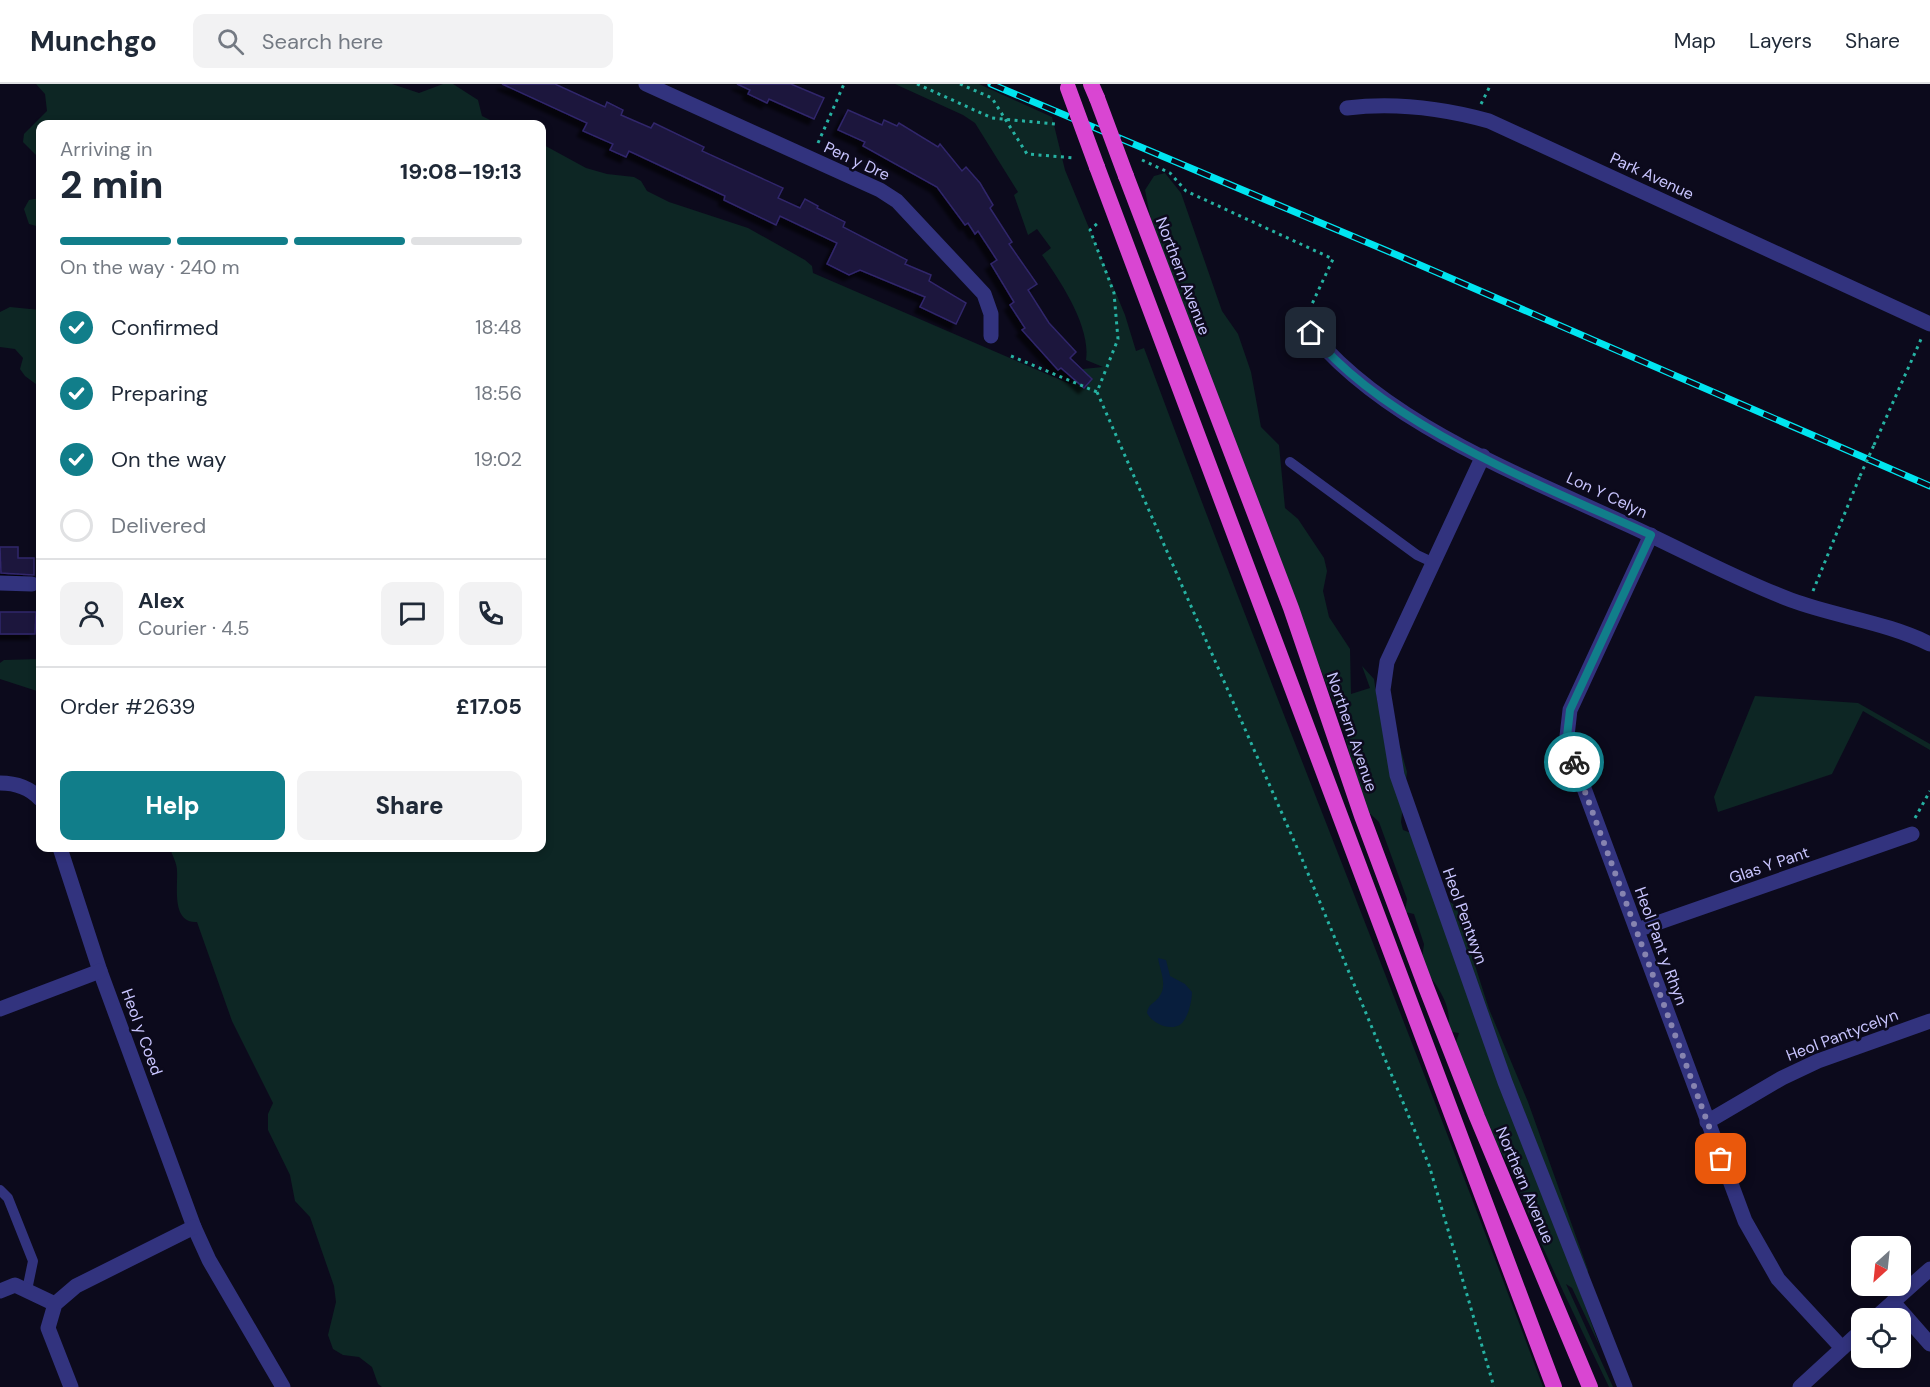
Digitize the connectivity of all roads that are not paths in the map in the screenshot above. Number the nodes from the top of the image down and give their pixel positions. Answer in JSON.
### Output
{"nodes":[{"id":1,"x":646,"y":84,"type":"edge"},
{"id":2,"x":1067,"y":86,"type":"edge"},
{"id":3,"x":1094,"y":91,"type":"edge"},
{"id":4,"x":1347,"y":108,"type":"dead end"},
{"id":5,"x":1302,"y":321,"type":"dead end"},
{"id":6,"x":1929,"y":323,"type":"edge"},
{"id":7,"x":991,"y":336,"type":"dead end"},
{"id":8,"x":1483,"y":456,"type":"junction"},
{"id":9,"x":1290,"y":462,"type":"dead end"},
{"id":10,"x":1651,"y":535,"type":"junction"},
{"id":11,"x":1432,"y":562,"type":"junction"},
{"id":12,"x":0,"y":583,"type":"edge"},
{"id":13,"x":32,"y":584,"type":"dead end"},
{"id":14,"x":1930,"y":644,"type":"edge"},
{"id":15,"x":0,"y":783,"type":"edge"},
{"id":16,"x":36,"y":794,"type":"edge"},
{"id":17,"x":1913,"y":827,"type":"road end"},
{"id":18,"x":61,"y":852,"type":"edge"},
{"id":19,"x":1637,"y":930,"type":"junction"},
{"id":20,"x":100,"y":971,"type":"junction"},
{"id":21,"x":0,"y":1010,"type":"edge"},
{"id":22,"x":1930,"y":1021,"type":"edge"},
{"id":23,"x":1707,"y":1122,"type":"junction"},
{"id":24,"x":0,"y":1190,"type":"edge"},
{"id":25,"x":194,"y":1227,"type":"junction"},
{"id":26,"x":1930,"y":1269,"type":"edge"},
{"id":27,"x":27,"y":1290,"type":"junction"},
{"id":28,"x":0,"y":1291,"type":"edge"},
{"id":29,"x":1893,"y":1302,"type":"junction"},
{"id":30,"x":55,"y":1304,"type":"junction"},
{"id":31,"x":1886,"y":1308,"type":"edge"},
{"id":32,"x":1851,"y":1340,"type":"edge"},
{"id":33,"x":1571,"y":1341,"type":"junction"},
{"id":34,"x":1930,"y":1344,"type":"edge"},
{"id":35,"x":1842,"y":1348,"type":"junction"},
{"id":36,"x":71,"y":1387,"type":"edge"},
{"id":37,"x":283,"y":1387,"type":"edge"},
{"id":38,"x":1554,"y":1387,"type":"edge"},
{"id":39,"x":1590,"y":1387,"type":"edge"},
{"id":40,"x":1600,"y":1387,"type":"edge"},
{"id":41,"x":1625,"y":1387,"type":"edge"},
{"id":42,"x":1800,"y":1387,"type":"edge"}],
"edges":[{"from":1,"to":7,"type":"street","name":"Pen y Dre"},
{"from":2,"to":38,"type":"highway","bridge":true},
{"from":3,"to":33,"type":"highway","name":"Northern Avenue","bridge":true},
{"from":4,"to":6,"type":"street","name":"Park Avenue"},
{"from":5,"to":8,"type":"street","name":"Lon Y Celyn"},
{"from":8,"to":10,"type":"street","name":"Lon Y Celyn"},
{"from":8,"to":11,"type":"street","name":"Heol Pentwyn"},
{"from":9,"to":11,"type":"lane"},
{"from":10,"to":14,"type":"street","name":"Lon Y Celyn"},
{"from":10,"to":19,"type":"street","name":"Heol Pant y Rhyn"},
{"from":11,"to":41,"type":"street","name":"Heol Pentwyn"},
{"from":12,"to":13,"type":"street"},
{"from":15,"to":16,"type":"street"},
{"from":17,"to":19,"type":"street","name":"Glas Y Pant"},
{"from":18,"to":20,"type":"street","name":"Heol y Coed"},
{"from":19,"to":23,"type":"street","name":"Heol Pant y Rhyn"},
{"from":20,"to":21,"type":"street"},
{"from":20,"to":25,"type":"street","name":"Heol y Coed"},
{"from":22,"to":23,"type":"street","name":"Heol Pantycelyn"},
{"from":23,"to":35,"type":"street","name":"Heol Pant y Rhyn"},
{"from":24,"to":27,"type":"lane"},
{"from":25,"to":30,"type":"street"},
{"from":25,"to":37,"type":"street","name":"Heol y Coed"},
{"from":26,"to":29,"type":"street"},
{"from":27,"to":28,"type":"street"},
{"from":27,"to":30,"type":"street"},
{"from":29,"to":31,"type":"street"},
{"from":29,"to":34,"type":"street"},
{"from":30,"to":36,"type":"street"},
{"from":32,"to":35,"type":"street"},
{"from":33,"to":39,"type":"highway","name":"Northern Avenue"},
{"from":33,"to":40,"type":"highway"},
{"from":35,"to":42,"type":"street"}]}
